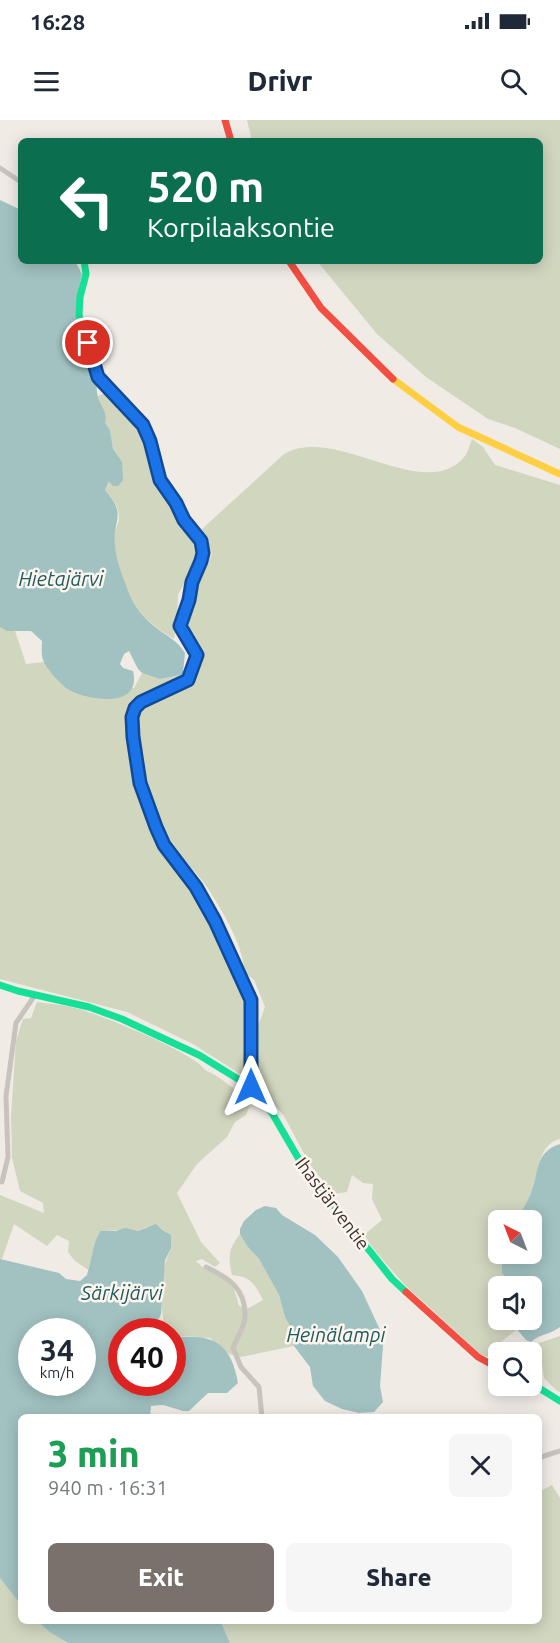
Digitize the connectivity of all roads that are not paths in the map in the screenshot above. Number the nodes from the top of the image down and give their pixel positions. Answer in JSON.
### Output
{"nodes":[{"id":1,"x":225,"y":120,"type":"edge"},
{"id":2,"x":230,"y":138,"type":"edge"},
{"id":3,"x":0,"y":168,"type":"edge"},
{"id":4,"x":18,"y":180,"type":"edge"},
{"id":5,"x":84,"y":264,"type":"edge"},
{"id":6,"x":292,"y":264,"type":"edge"},
{"id":7,"x":560,"y":474,"type":"edge"},
{"id":8,"x":0,"y":985,"type":"edge"},
{"id":9,"x":35,"y":995,"type":"junction"},
{"id":10,"x":251,"y":1087,"type":"junction"},
{"id":11,"x":2,"y":1182,"type":"dead end"},
{"id":12,"x":206,"y":1267,"type":"dead end"},
{"id":13,"x":488,"y":1363,"type":"edge"},
{"id":14,"x":542,"y":1390,"type":"edge"},
{"id":15,"x":560,"y":1401,"type":"edge"},
{"id":16,"x":262,"y":1414,"type":"edge"},
{"id":17,"x":560,"y":1451,"type":"edge"},
{"id":18,"x":542,"y":1457,"type":"edge"}],
"edges":[{"from":1,"to":2,"type":"street"},
{"from":3,"to":4,"type":"street"},
{"from":5,"to":10,"type":"street"},
{"from":6,"to":7,"type":"street"},
{"from":8,"to":9,"type":"street","name":"Ihastjärventie"},
{"from":9,"to":10,"type":"street","name":"Ihastjärventie"},
{"from":9,"to":11,"type":"street"},
{"from":10,"to":13,"type":"street","name":"Ihastjärventie"},
{"from":12,"to":16,"type":"street"},
{"from":14,"to":15,"type":"street"},
{"from":17,"to":18,"type":"street"}]}
